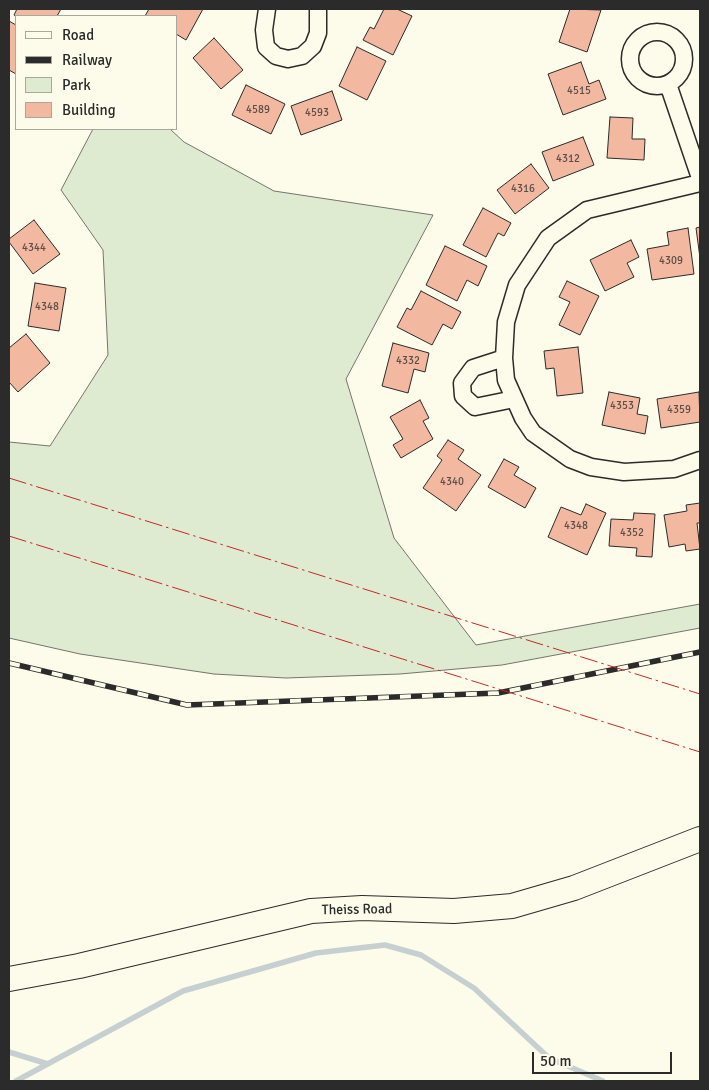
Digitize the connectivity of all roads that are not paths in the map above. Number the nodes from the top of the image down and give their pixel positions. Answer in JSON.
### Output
{"nodes":[{"id":1,"x":267,"y":9,"type":"edge"},
{"id":2,"x":318,"y":9,"type":"edge"},
{"id":3,"x":668,"y":84,"type":"dead end"},
{"id":4,"x":700,"y":178,"type":"edge"},
{"id":5,"x":700,"y":184,"type":"edge"},
{"id":6,"x":504,"y":358,"type":"junction"},
{"id":7,"x":514,"y":399,"type":"junction"},
{"id":8,"x":700,"y":460,"type":"edge"},
{"id":9,"x":700,"y":839,"type":"edge"},
{"id":10,"x":9,"y":979,"type":"edge"}],
"edges":[{"from":1,"to":2,"type":"street"},
{"from":3,"to":4,"type":"street"},
{"from":5,"to":6,"type":"street"},
{"from":6,"to":7,"type":"street"},
{"from":6,"to":7,"type":"street"},
{"from":7,"to":8,"type":"street"},
{"from":9,"to":10,"type":"street","name":"Theiss Road"}]}
